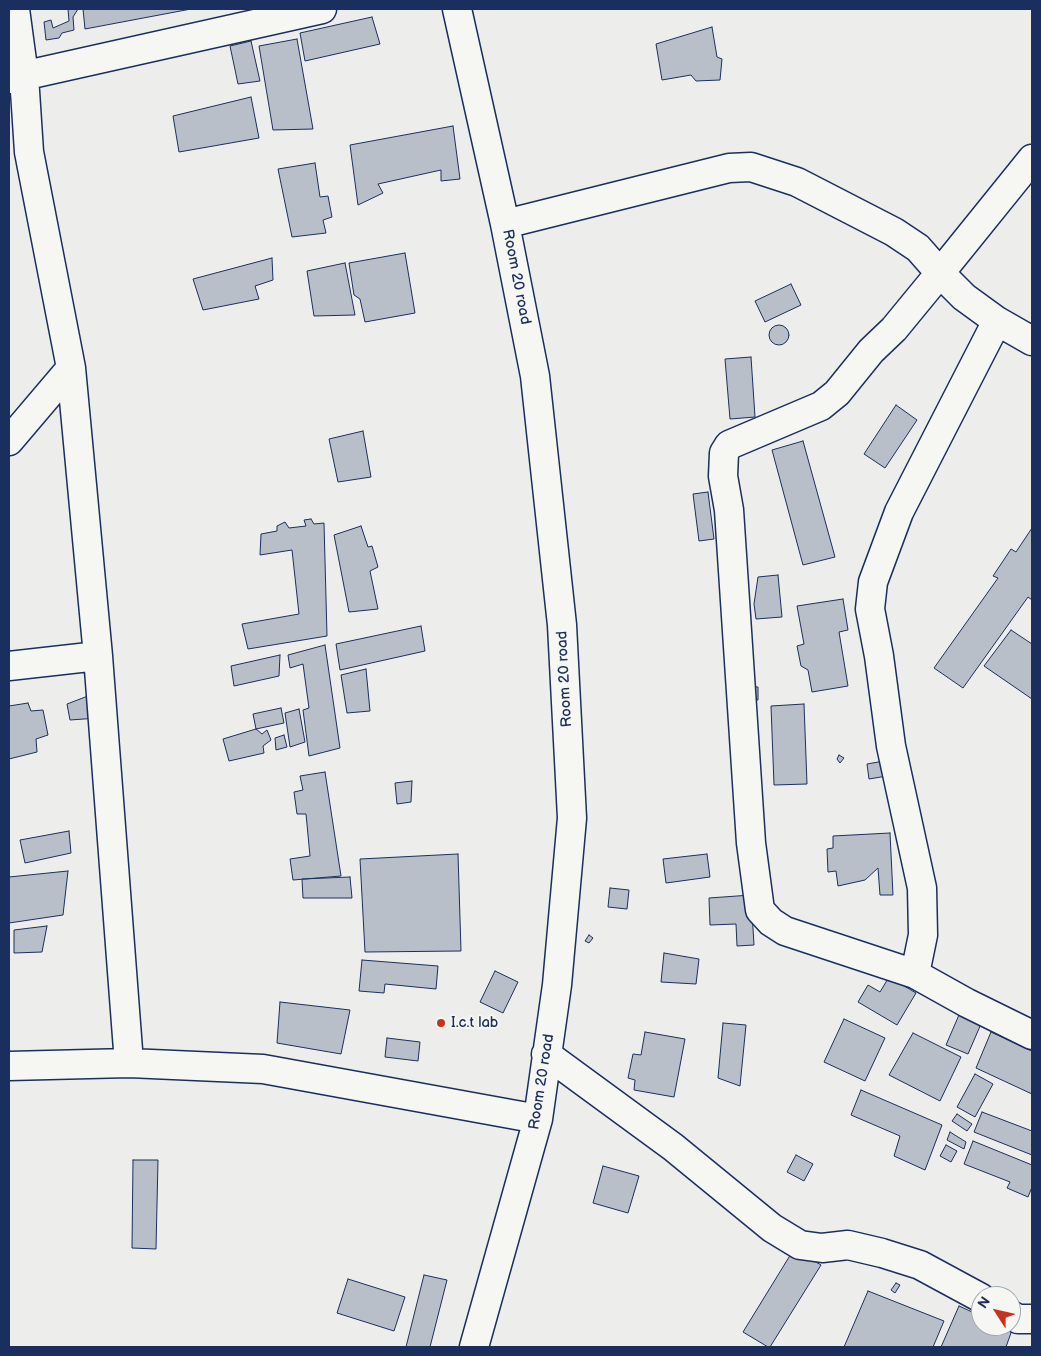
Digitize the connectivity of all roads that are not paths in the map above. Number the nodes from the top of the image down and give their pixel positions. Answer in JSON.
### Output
{"nodes":[{"id":1,"x":15,"y":9,"type":"edge"},
{"id":2,"x":322,"y":9,"type":"edge"},
{"id":3,"x":458,"y":9,"type":"edge"},
{"id":4,"x":16,"y":78,"type":"edge"},
{"id":5,"x":1032,"y":159,"type":"edge"},
{"id":6,"x":505,"y":224,"type":"junction"},
{"id":7,"x":940,"y":273,"type":"junction"},
{"id":8,"x":997,"y":321,"type":"junction"},
{"id":9,"x":1032,"y":341,"type":"edge"},
{"id":10,"x":71,"y":368,"type":"junction"},
{"id":11,"x":9,"y":441,"type":"edge"},
{"id":12,"x":98,"y":656,"type":"junction"},
{"id":13,"x":9,"y":666,"type":"edge"},
{"id":14,"x":915,"y":974,"type":"junction"},
{"id":15,"x":1032,"y":1035,"type":"edge"},
{"id":16,"x":546,"y":1054,"type":"junction"},
{"id":17,"x":129,"y":1063,"type":"junction"},
{"id":18,"x":9,"y":1066,"type":"edge"},
{"id":19,"x":538,"y":1118,"type":"junction"},
{"id":20,"x":971,"y":1293,"type":"edge"},
{"id":21,"x":474,"y":1347,"type":"edge"}],
"edges":[{"from":1,"to":4,"type":"street"},
{"from":2,"to":4,"type":"street"},
{"from":3,"to":6,"type":"street","name":"Room 20 road"},
{"from":4,"to":10,"type":"street"},
{"from":5,"to":7,"type":"street"},
{"from":6,"to":7,"type":"street"},
{"from":6,"to":16,"type":"street","name":"Room 20 road"},
{"from":7,"to":8,"type":"street"},
{"from":7,"to":14,"type":"street"},
{"from":8,"to":9,"type":"street"},
{"from":8,"to":14,"type":"street"},
{"from":10,"to":11,"type":"street"},
{"from":10,"to":12,"type":"street"},
{"from":12,"to":13,"type":"street"},
{"from":12,"to":17,"type":"street"},
{"from":14,"to":15,"type":"street"},
{"from":16,"to":19,"type":"street","name":"Room 20 road"},
{"from":16,"to":20,"type":"street"},
{"from":17,"to":18,"type":"street"},
{"from":17,"to":19,"type":"street"},
{"from":19,"to":21,"type":"street","name":"Room 20 road"}]}
